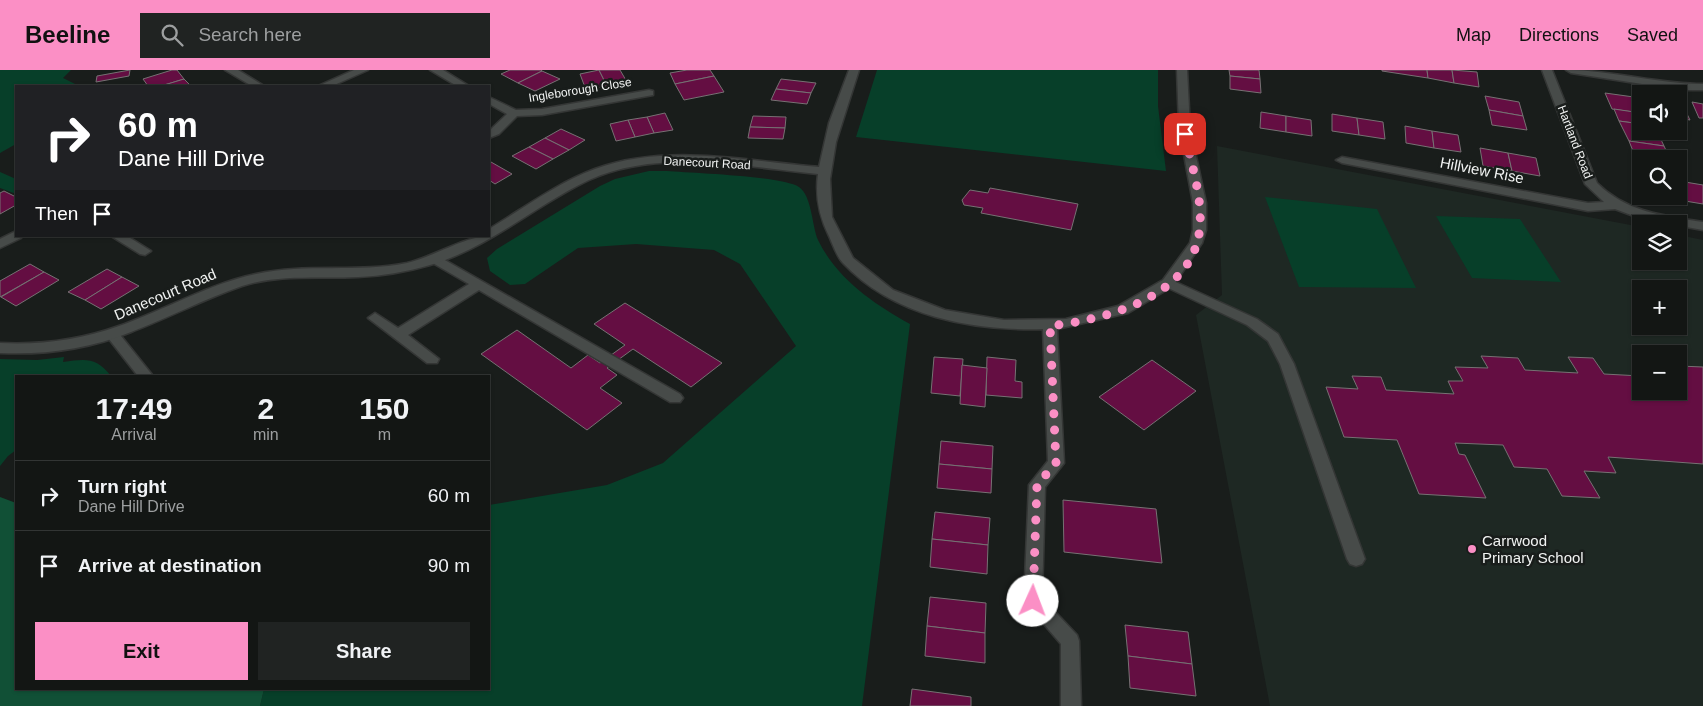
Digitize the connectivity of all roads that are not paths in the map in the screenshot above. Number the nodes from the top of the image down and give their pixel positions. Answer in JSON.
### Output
{"nodes":[{"id":1,"x":230,"y":70,"type":"edge"},
{"id":2,"x":363,"y":70,"type":"edge"},
{"id":3,"x":435,"y":70,"type":"edge"},
{"id":4,"x":854,"y":70,"type":"edge"},
{"id":5,"x":1182,"y":70,"type":"edge"},
{"id":6,"x":1547,"y":70,"type":"edge"},
{"id":7,"x":1571,"y":70,"type":"edge"},
{"id":8,"x":257,"y":85,"type":"edge"},
{"id":9,"x":326,"y":85,"type":"edge"},
{"id":10,"x":462,"y":85,"type":"edge"},
{"id":11,"x":1703,"y":87,"type":"edge"},
{"id":12,"x":650,"y":93,"type":"dead end"},
{"id":13,"x":490,"y":101,"type":"edge"},
{"id":14,"x":514,"y":113,"type":"junction"},
{"id":15,"x":490,"y":135,"type":"edge"},
{"id":16,"x":1342,"y":160,"type":"dead end"},
{"id":17,"x":823,"y":171,"type":"junction"},
{"id":18,"x":1617,"y":205,"type":"junction"},
{"id":19,"x":1703,"y":226,"type":"edge"},
{"id":20,"x":490,"y":233,"type":"edge"},
{"id":21,"x":15,"y":236,"type":"edge"},
{"id":22,"x":118,"y":237,"type":"edge"},
{"id":23,"x":484,"y":237,"type":"edge"},
{"id":24,"x":0,"y":244,"type":"edge"},
{"id":25,"x":146,"y":251,"type":"dead end"},
{"id":26,"x":436,"y":260,"type":"junction"},
{"id":27,"x":1169,"y":283,"type":"junction"},
{"id":28,"x":478,"y":284,"type":"junction"},
{"id":29,"x":375,"y":318,"type":"dead end"},
{"id":30,"x":1050,"y":326,"type":"junction"},
{"id":31,"x":112,"y":334,"type":"junction"},
{"id":32,"x":398,"y":335,"type":"junction"},
{"id":33,"x":0,"y":348,"type":"edge"},
{"id":34,"x":432,"y":359,"type":"dead end"},
{"id":35,"x":145,"y":375,"type":"edge"},
{"id":36,"x":675,"y":398,"type":"dead end"},
{"id":37,"x":1356,"y":559,"type":"dead end"},
{"id":38,"x":1071,"y":706,"type":"edge"}],
"edges":[{"from":1,"to":8,"type":"street"},
{"from":2,"to":9,"type":"street"},
{"from":3,"to":10,"type":"street"},
{"from":4,"to":17,"type":"street"},
{"from":5,"to":27,"type":"street"},
{"from":6,"to":18,"type":"street","name":"Hartland Road"},
{"from":7,"to":11,"type":"street"},
{"from":12,"to":14,"type":"street","name":"Ingleborough Close"},
{"from":13,"to":14,"type":"street","name":"Ingleborough Close"},
{"from":14,"to":15,"type":"street","name":"Ingleborough Close"},
{"from":16,"to":18,"type":"street","name":"Hillview Rise"},
{"from":17,"to":20,"type":"street","name":"Danecourt Road"},
{"from":17,"to":30,"type":"street"},
{"from":18,"to":19,"type":"street","name":"Hartland Road"},
{"from":21,"to":24,"type":"street"},
{"from":22,"to":25,"type":"street"},
{"from":23,"to":26,"type":"street","name":"Danecourt Road"},
{"from":26,"to":28,"type":"street"},
{"from":26,"to":31,"type":"street","name":"Danecourt Road"},
{"from":27,"to":30,"type":"street"},
{"from":27,"to":37,"type":"street"},
{"from":28,"to":32,"type":"street"},
{"from":28,"to":36,"type":"street"},
{"from":29,"to":32,"type":"street"},
{"from":30,"to":38,"type":"street"},
{"from":31,"to":33,"type":"street","name":"Danecourt Road"},
{"from":31,"to":35,"type":"street"},
{"from":32,"to":34,"type":"street"}]}
